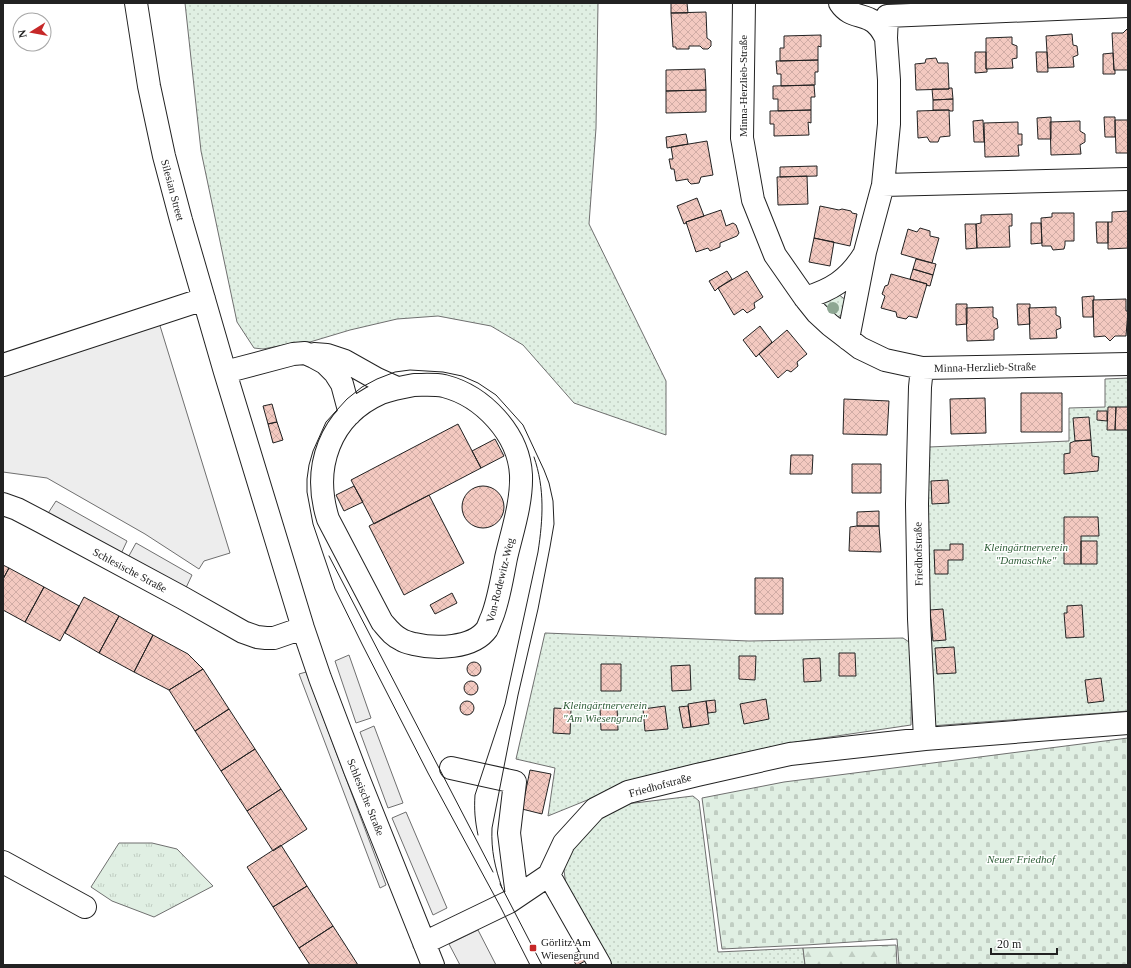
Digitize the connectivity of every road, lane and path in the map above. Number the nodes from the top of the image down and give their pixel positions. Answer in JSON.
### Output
{"nodes":[{"id":1,"x":136,"y":3,"type":"edge"},
{"id":2,"x":744,"y":3,"type":"edge"},
{"id":3,"x":840,"y":3,"type":"edge"},
{"id":4,"x":1128,"y":6,"type":"edge"},
{"id":5,"x":887,"y":9,"type":"edge"},
{"id":6,"x":886,"y":38,"type":"junction"},
{"id":7,"x":1128,"y":179,"type":"edge"},
{"id":8,"x":883,"y":185,"type":"junction"},
{"id":9,"x":865,"y":252,"type":"junction"},
{"id":10,"x":805,"y":298,"type":"junction"},
{"id":11,"x":204,"y":299,"type":"junction"},
{"id":12,"x":848,"y":339,"type":"junction"},
{"id":13,"x":305,"y":353,"type":"junction"},
{"id":14,"x":1128,"y":364,"type":"edge"},
{"id":15,"x":3,"y":365,"type":"edge"},
{"id":16,"x":922,"y":368,"type":"junction"},
{"id":17,"x":226,"y":372,"type":"junction"},
{"id":18,"x":397,"y":388,"type":"junction"},
{"id":19,"x":350,"y":414,"type":"junction"},
{"id":20,"x":3,"y":504,"type":"edge"},
{"id":21,"x":303,"y":628,"type":"junction"},
{"id":22,"x":1128,"y":722,"type":"edge"},
{"id":23,"x":925,"y":739,"type":"junction"},
{"id":24,"x":450,"y":768,"type":"dead end"},
{"id":25,"x":3,"y":862,"type":"edge"},
{"id":26,"x":549,"y":875,"type":"junction"},
{"id":27,"x":517,"y":896,"type":"junction"},
{"id":28,"x":84,"y":906,"type":"dead end"},
{"id":29,"x":424,"y":944,"type":"junction"},
{"id":30,"x":433,"y":965,"type":"edge"},
{"id":31,"x":600,"y":965,"type":"edge"}],
"edges":[{"from":1,"to":11,"type":"street","name":"Silesian Street"},
{"from":2,"to":10,"type":"street","name":"Minna-Herzlieb-Straße"},
{"from":3,"to":6,"type":"street"},
{"from":4,"to":5,"type":"street"},
{"from":5,"to":6,"type":"street"},
{"from":6,"to":8,"type":"street"},
{"from":7,"to":8,"type":"street"},
{"from":8,"to":9,"type":"street"},
{"from":9,"to":10,"type":"street"},
{"from":9,"to":12,"type":"street"},
{"from":10,"to":12,"type":"street","name":"Minna-Herzlieb-Straße"},
{"from":11,"to":15,"type":"street"},
{"from":11,"to":17,"type":"street","name":"Silesian Street"},
{"from":12,"to":16,"type":"street","name":"Minna-Herzlieb-Straße"},
{"from":13,"to":17,"type":"street"},
{"from":13,"to":18,"type":"street"},
{"from":13,"to":19,"type":"street"},
{"from":14,"to":16,"type":"street","name":"Minna-Herzlieb-Straße"},
{"from":16,"to":23,"type":"street","name":"Friedhofstraße"},
{"from":17,"to":21,"type":"street","name":"Schlesische Straße"},
{"from":18,"to":19,"type":"street","name":"Von-Rodewitz-Weg"},
{"from":18,"to":19,"type":"street","name":"Von-Rodewitz-Weg"},
{"from":20,"to":21,"type":"street","name":"Schlesische Straße"},
{"from":21,"to":29,"type":"street","name":"Schlesische Straße"},
{"from":22,"to":23,"type":"street","name":"Friedhofstraße"},
{"from":23,"to":26,"type":"street","name":"Friedhofstraße"},
{"from":24,"to":27,"type":"street"},
{"from":25,"to":28,"type":"street"},
{"from":26,"to":27,"type":"street"},
{"from":26,"to":31,"type":"street"},
{"from":27,"to":29,"type":"street"},
{"from":29,"to":30,"type":"street","name":"Schlesische Straße"}]}
